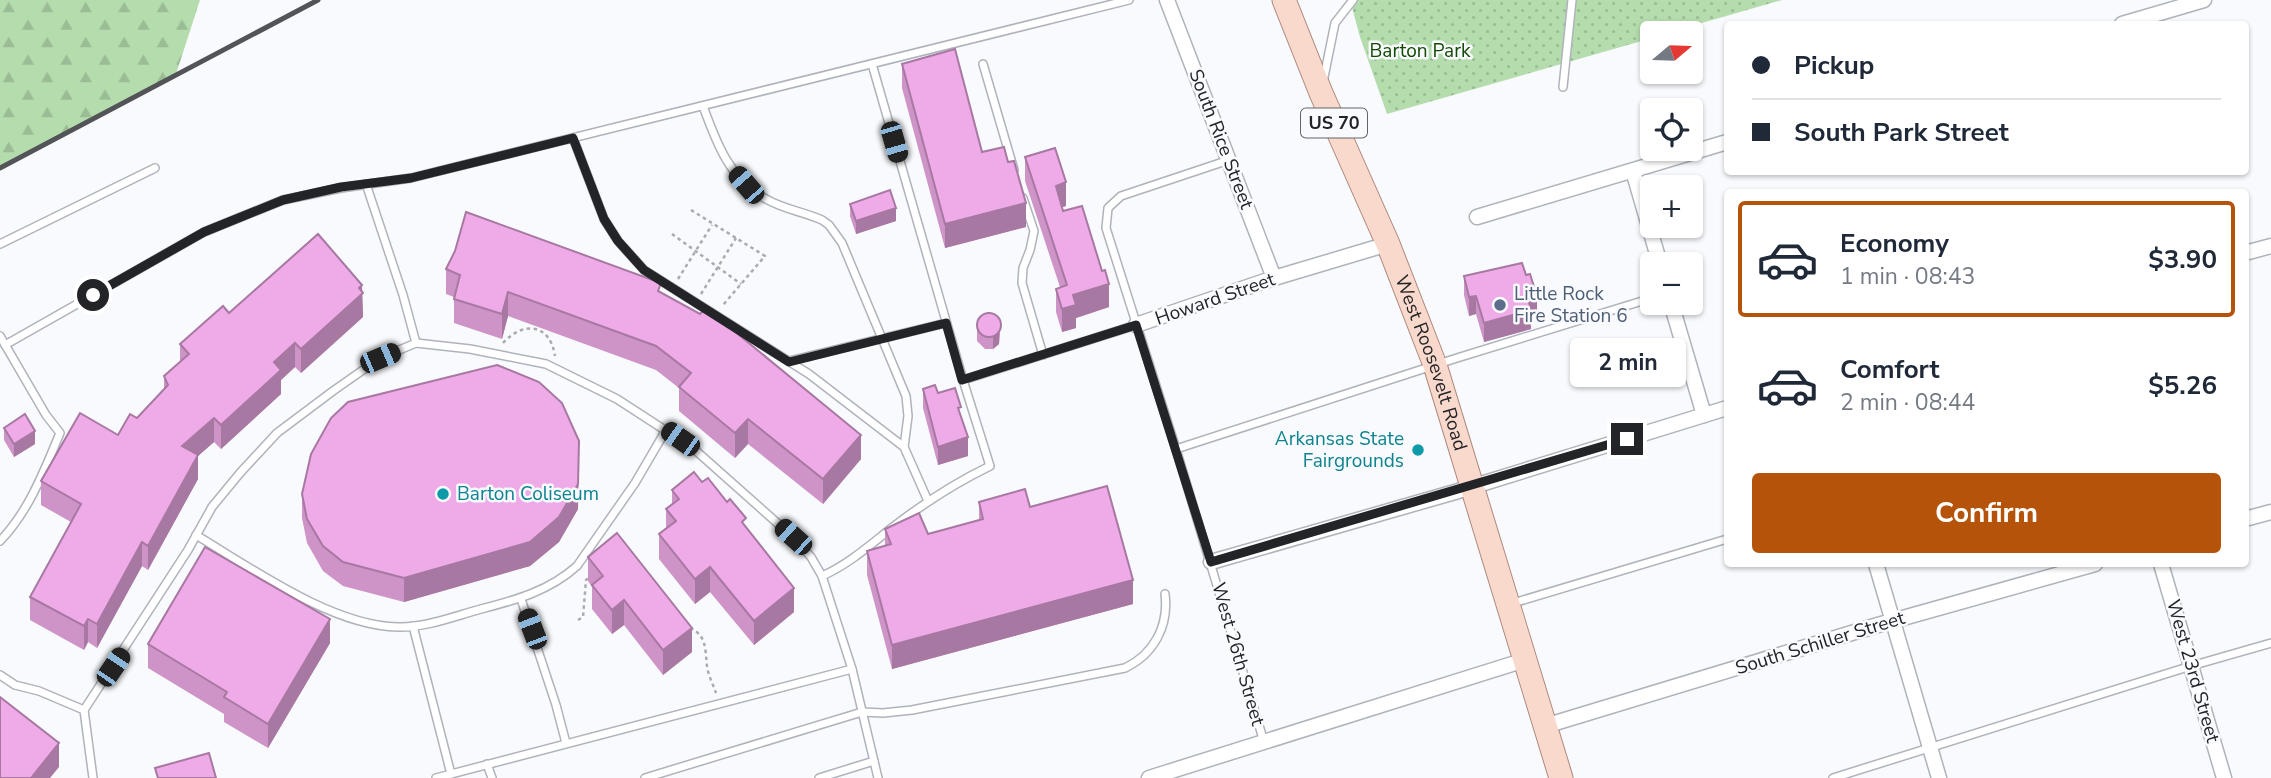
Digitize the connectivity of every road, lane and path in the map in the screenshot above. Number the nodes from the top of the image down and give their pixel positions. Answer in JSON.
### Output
{"nodes":[{"id":1,"x":1129,"y":0,"type":"edge"},
{"id":2,"x":1167,"y":0,"type":"edge"},
{"id":3,"x":1284,"y":0,"type":"edge"},
{"id":4,"x":1353,"y":0,"type":"edge"},
{"id":5,"x":1573,"y":0,"type":"edge"},
{"id":6,"x":2204,"y":0,"type":"edge"},
{"id":7,"x":2132,"y":21,"type":"edge"},
{"id":8,"x":872,"y":64,"type":"junction"},
{"id":9,"x":983,"y":64,"type":"dead end"},
{"id":10,"x":1563,"y":87,"type":"dead end"},
{"id":11,"x":1321,"y":93,"type":"junction"},
{"id":12,"x":703,"y":106,"type":"junction"},
{"id":13,"x":573,"y":138,"type":"junction"},
{"id":14,"x":1724,"y":143,"type":"edge"},
{"id":15,"x":1229,"y":160,"type":"junction"},
{"id":16,"x":155,"y":168,"type":"dead end"},
{"id":17,"x":1633,"y":171,"type":"junction"},
{"id":18,"x":1016,"y":174,"type":"edge"},
{"id":19,"x":366,"y":184,"type":"junction"},
{"id":20,"x":1020,"y":186,"type":"edge"},
{"id":21,"x":691,"y":211,"type":"dead end"},
{"id":22,"x":1477,"y":218,"type":"dead end"},
{"id":23,"x":712,"y":224,"type":"junction"},
{"id":24,"x":673,"y":234,"type":"dead end"},
{"id":25,"x":736,"y":238,"type":"junction"},
{"id":26,"x":1388,"y":243,"type":"junction"},
{"id":27,"x":0,"y":244,"type":"edge"},
{"id":28,"x":2271,"y":246,"type":"edge"},
{"id":29,"x":695,"y":251,"type":"junction"},
{"id":30,"x":1657,"y":252,"type":"edge"},
{"id":31,"x":2249,"y":252,"type":"edge"},
{"id":32,"x":718,"y":267,"type":"junction"},
{"id":33,"x":1274,"y":278,"type":"junction"},
{"id":34,"x":740,"y":284,"type":"junction"},
{"id":35,"x":673,"y":288,"type":"junction"},
{"id":36,"x":696,"y":302,"type":"junction"},
{"id":37,"x":1640,"y":302,"type":"edge"},
{"id":38,"x":715,"y":314,"type":"junction"},
{"id":39,"x":1675,"y":315,"type":"edge"},
{"id":40,"x":946,"y":323,"type":"junction"},
{"id":41,"x":1136,"y":325,"type":"junction"},
{"id":42,"x":0,"y":336,"type":"edge"},
{"id":43,"x":882,"y":339,"type":"junction"},
{"id":44,"x":416,"y":343,"type":"junction"},
{"id":45,"x":5,"y":345,"type":"junction"},
{"id":46,"x":494,"y":354,"type":"junction"},
{"id":47,"x":1043,"y":355,"type":"junction"},
{"id":48,"x":789,"y":362,"type":"junction"},
{"id":49,"x":1435,"y":365,"type":"junction"},
{"id":50,"x":556,"y":369,"type":"junction"},
{"id":51,"x":962,"y":380,"type":"junction"},
{"id":52,"x":1724,"y":409,"type":"edge"},
{"id":53,"x":1704,"y":415,"type":"junction"},
{"id":54,"x":666,"y":430,"type":"junction"},
{"id":55,"x":904,"y":447,"type":"junction"},
{"id":56,"x":1176,"y":449,"type":"junction"},
{"id":57,"x":1473,"y":486,"type":"junction"},
{"id":58,"x":928,"y":501,"type":"junction"},
{"id":59,"x":2271,"y":512,"type":"edge"},
{"id":60,"x":2249,"y":518,"type":"edge"},
{"id":61,"x":196,"y":535,"type":"junction"},
{"id":62,"x":1724,"y":540,"type":"edge"},
{"id":63,"x":0,"y":541,"type":"edge"},
{"id":64,"x":1211,"y":562,"type":"junction"},
{"id":65,"x":1877,"y":567,"type":"edge"},
{"id":66,"x":2084,"y":567,"type":"edge"},
{"id":67,"x":2162,"y":567,"type":"edge"},
{"id":68,"x":594,"y":573,"type":"edge"},
{"id":69,"x":822,"y":576,"type":"junction"},
{"id":70,"x":1165,"y":594,"type":"dead end"},
{"id":71,"x":521,"y":599,"type":"junction"},
{"id":72,"x":1508,"y":604,"type":"junction"},
{"id":73,"x":578,"y":620,"type":"dead end"},
{"id":74,"x":1893,"y":621,"type":"junction"},
{"id":75,"x":413,"y":626,"type":"junction"},
{"id":76,"x":688,"y":627,"type":"edge"},
{"id":77,"x":2271,"y":643,"type":"edge"},
{"id":78,"x":1525,"y":660,"type":"junction"},
{"id":79,"x":2191,"y":666,"type":"junction"},
{"id":80,"x":852,"y":669,"type":"junction"},
{"id":81,"x":0,"y":676,"type":"edge"},
{"id":82,"x":719,"y":704,"type":"junction"},
{"id":83,"x":84,"y":710,"type":"junction"},
{"id":84,"x":862,"y":712,"type":"junction"},
{"id":85,"x":1545,"y":726,"type":"junction"},
{"id":86,"x":1264,"y":742,"type":"junction"},
{"id":87,"x":566,"y":743,"type":"junction"},
{"id":88,"x":1930,"y":749,"type":"junction"},
{"id":89,"x":874,"y":761,"type":"junction"},
{"id":90,"x":487,"y":764,"type":"junction"},
{"id":91,"x":451,"y":774,"type":"junction"},
{"id":92,"x":93,"y":778,"type":"edge"},
{"id":93,"x":436,"y":778,"type":"edge"},
{"id":94,"x":492,"y":778,"type":"edge"},
{"id":95,"x":645,"y":778,"type":"edge"},
{"id":96,"x":818,"y":778,"type":"edge"},
{"id":97,"x":878,"y":778,"type":"edge"},
{"id":98,"x":1149,"y":778,"type":"edge"},
{"id":99,"x":1561,"y":778,"type":"edge"},
{"id":100,"x":1833,"y":778,"type":"edge"},
{"id":101,"x":1939,"y":778,"type":"edge"},
{"id":102,"x":2224,"y":778,"type":"edge"}],
"edges":[{"from":1,"to":8,"type":"lane"},
{"from":2,"to":15,"type":"street","name":"South Rice Street"},
{"from":3,"to":11,"type":"main road","name":"West Roosevelt Road","number":"US 70"},
{"from":4,"to":11,"type":"lane"},
{"from":5,"to":10,"type":"lane"},
{"from":6,"to":7,"type":"street"},
{"from":8,"to":12,"type":"lane"},
{"from":8,"to":40,"type":"lane"},
{"from":9,"to":18,"type":"lane"},
{"from":11,"to":26,"type":"main road","name":"West Roosevelt Road","number":"US 70"},
{"from":12,"to":13,"type":"lane"},
{"from":12,"to":43,"type":"lane"},
{"from":13,"to":19,"type":"lane"},
{"from":13,"to":35,"type":"lane"},
{"from":14,"to":17,"type":"street"},
{"from":15,"to":33,"type":"street","name":"South Rice Street"},
{"from":15,"to":41,"type":"lane","name":"West 26th Street"},
{"from":16,"to":27,"type":"lane"},
{"from":17,"to":22,"type":"street"},
{"from":17,"to":30,"type":"street"},
{"from":19,"to":44,"type":"lane"},
{"from":19,"to":45,"type":"lane"},
{"from":20,"to":47,"type":"lane"},
{"from":21,"to":23,"type":"path"},
{"from":23,"to":25,"type":"path"},
{"from":23,"to":29,"type":"path"},
{"from":24,"to":29,"type":"path"},
{"from":25,"to":32,"type":"path"},
{"from":25,"to":34,"type":"path"},
{"from":26,"to":33,"type":"street","name":"Howard Street"},
{"from":26,"to":49,"type":"main road","name":"West Roosevelt Road","number":"US 70"},
{"from":28,"to":31,"type":"street"},
{"from":29,"to":32,"type":"path"},
{"from":29,"to":35,"type":"path"},
{"from":32,"to":34,"type":"path"},
{"from":32,"to":36,"type":"path"},
{"from":33,"to":41,"type":"street","name":"Howard Street"},
{"from":34,"to":38,"type":"path"},
{"from":35,"to":36,"type":"lane"},
{"from":36,"to":38,"type":"lane"},
{"from":37,"to":49,"type":"lane"},
{"from":38,"to":48,"type":"lane"},
{"from":39,"to":53,"type":"street"},
{"from":40,"to":43,"type":"lane"},
{"from":40,"to":51,"type":"lane"},
{"from":41,"to":47,"type":"lane","name":"Howard Street"},
{"from":41,"to":56,"type":"lane","name":"West 26th Street"},
{"from":42,"to":45,"type":"lane"},
{"from":43,"to":48,"type":"lane"},
{"from":43,"to":55,"type":"lane"},
{"from":44,"to":46,"type":"lane"},
{"from":44,"to":61,"type":"lane"},
{"from":45,"to":63,"type":"lane"},
{"from":46,"to":50,"type":"lane"},
{"from":46,"to":50,"type":"path"},
{"from":47,"to":51,"type":"lane","name":"Howard Street"},
{"from":48,"to":55,"type":"lane"},
{"from":49,"to":56,"type":"lane"},
{"from":49,"to":57,"type":"main road","name":"West Roosevelt Road","number":"US 70"},
{"from":50,"to":54,"type":"lane"},
{"from":51,"to":58,"type":"lane"},
{"from":52,"to":53,"type":"street"},
{"from":53,"to":57,"type":"street"},
{"from":54,"to":69,"type":"lane"},
{"from":54,"to":71,"type":"lane"},
{"from":55,"to":58,"type":"lane"},
{"from":56,"to":64,"type":"lane","name":"West 26th Street"},
{"from":57,"to":64,"type":"street"},
{"from":57,"to":72,"type":"main road","name":"West Roosevelt Road","number":"US 70"},
{"from":58,"to":69,"type":"lane"},
{"from":59,"to":60,"type":"street"},
{"from":61,"to":75,"type":"lane"},
{"from":61,"to":83,"type":"lane"},
{"from":62,"to":72,"type":"lane"},
{"from":64,"to":86,"type":"lane","name":"West 26th Street"},
{"from":65,"to":74,"type":"street"},
{"from":66,"to":74,"type":"street","name":"South Schiller Street"},
{"from":67,"to":79,"type":"street","name":"West 23rd Street"},
{"from":68,"to":73,"type":"path"},
{"from":69,"to":80,"type":"lane"},
{"from":70,"to":84,"type":"lane"},
{"from":71,"to":75,"type":"lane"},
{"from":71,"to":87,"type":"lane"},
{"from":72,"to":78,"type":"main road","name":"West Roosevelt Road","number":"US 70"},
{"from":74,"to":85,"type":"street","name":"South Schiller Street"},
{"from":74,"to":88,"type":"street"},
{"from":75,"to":91,"type":"lane"},
{"from":76,"to":82,"type":"path"},
{"from":77,"to":79,"type":"lane"},
{"from":78,"to":85,"type":"main road","name":"West Roosevelt Road","number":"US 70"},
{"from":78,"to":86,"type":"street"},
{"from":79,"to":88,"type":"lane"},
{"from":79,"to":102,"type":"street","name":"West 23rd Street"},
{"from":80,"to":82,"type":"lane"},
{"from":80,"to":84,"type":"lane"},
{"from":81,"to":83,"type":"lane"},
{"from":82,"to":87,"type":"lane"},
{"from":83,"to":92,"type":"lane"},
{"from":84,"to":89,"type":"lane"},
{"from":84,"to":95,"type":"lane"},
{"from":85,"to":99,"type":"main road","name":"West Roosevelt Road","number":"US 70"},
{"from":86,"to":98,"type":"street"},
{"from":87,"to":90,"type":"lane"},
{"from":88,"to":100,"type":"lane"},
{"from":88,"to":101,"type":"street"},
{"from":89,"to":96,"type":"lane"},
{"from":89,"to":97,"type":"lane"},
{"from":90,"to":91,"type":"lane"},
{"from":90,"to":94,"type":"lane"},
{"from":91,"to":93,"type":"lane"}]}
